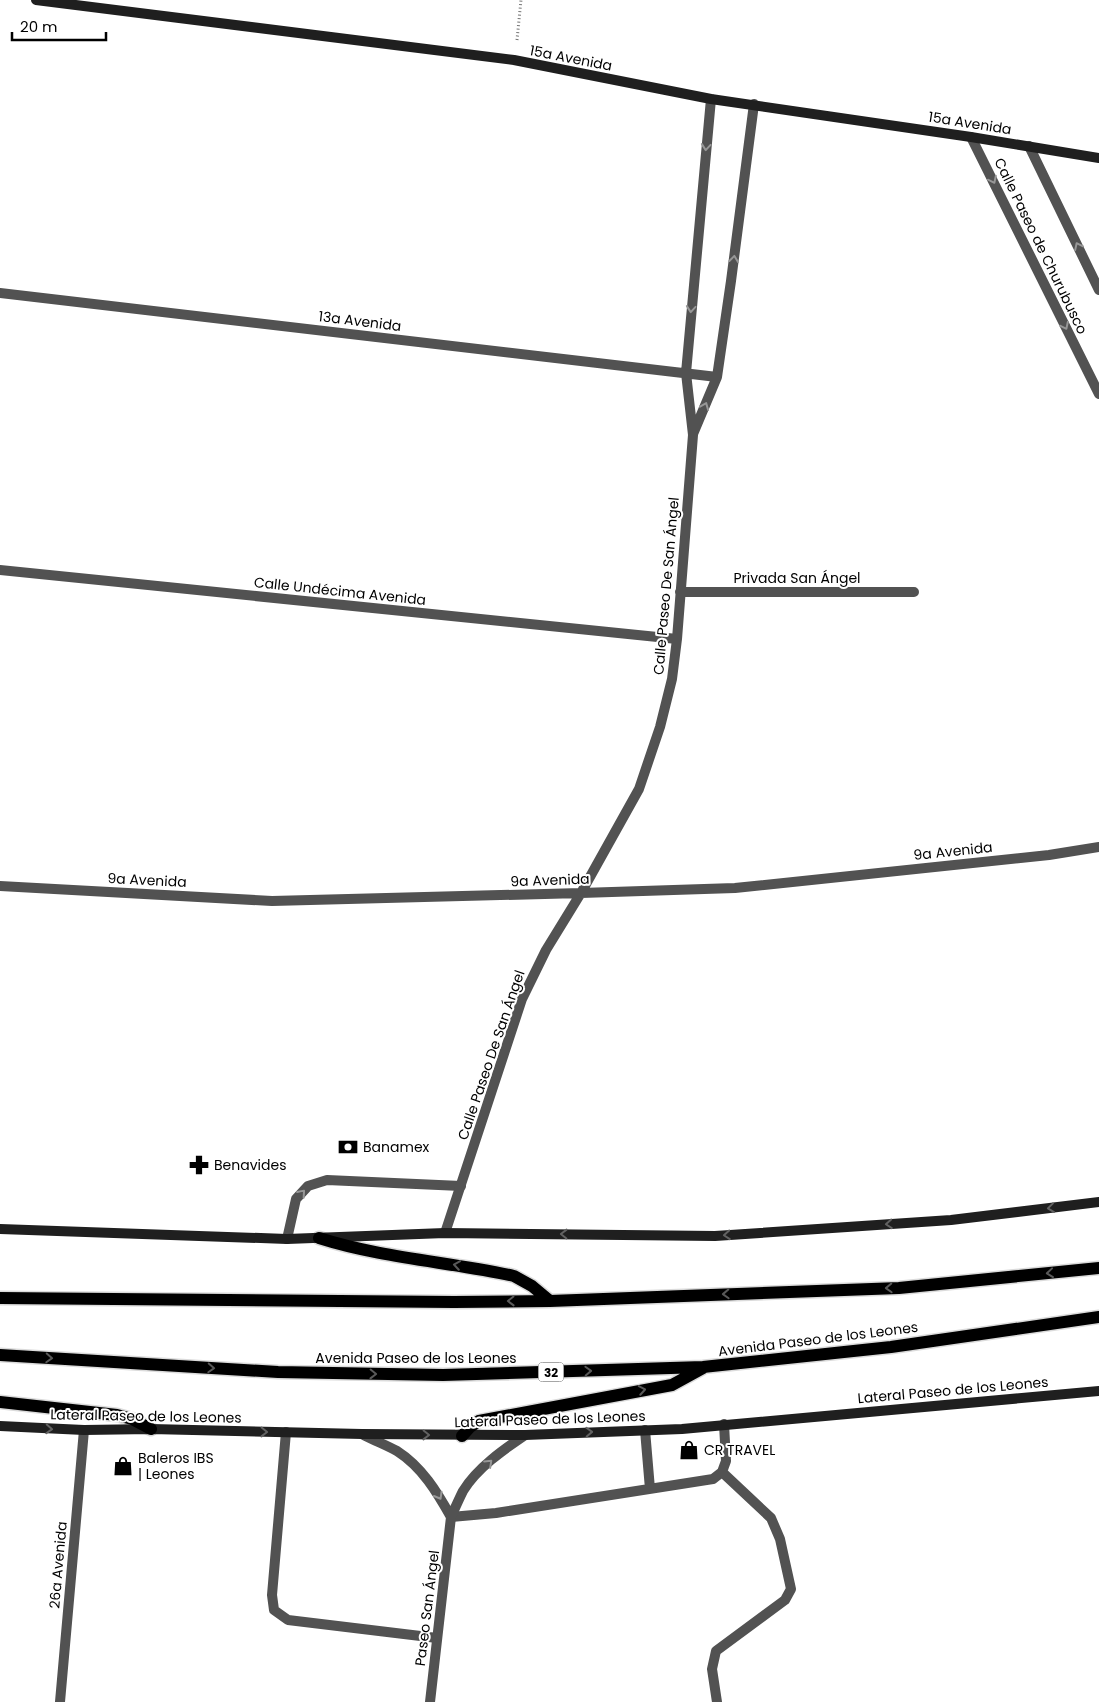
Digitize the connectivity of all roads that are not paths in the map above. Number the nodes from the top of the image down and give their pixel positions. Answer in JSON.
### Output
{"nodes":[{"id":1,"x":36,"y":0,"type":"edge"},
{"id":2,"x":711,"y":99,"type":"junction"},
{"id":3,"x":754,"y":104,"type":"junction"},
{"id":4,"x":971,"y":136,"type":"junction"},
{"id":5,"x":1029,"y":146,"type":"junction"},
{"id":6,"x":1099,"y":158,"type":"edge"},
{"id":7,"x":1099,"y":290,"type":"edge"},
{"id":8,"x":0,"y":293,"type":"edge"},
{"id":9,"x":686,"y":374,"type":"junction"},
{"id":10,"x":716,"y":377,"type":"junction"},
{"id":11,"x":1099,"y":394,"type":"edge"},
{"id":12,"x":693,"y":435,"type":"junction"},
{"id":13,"x":0,"y":570,"type":"edge"},
{"id":14,"x":680,"y":592,"type":"junction"},
{"id":15,"x":914,"y":592,"type":"dead end"},
{"id":16,"x":677,"y":639,"type":"junction"},
{"id":17,"x":1099,"y":847,"type":"edge"},
{"id":18,"x":0,"y":886,"type":"edge"},
{"id":19,"x":581,"y":893,"type":"junction"},
{"id":20,"x":461,"y":1186,"type":"junction"},
{"id":21,"x":1099,"y":1202,"type":"edge"},
{"id":22,"x":0,"y":1229,"type":"edge"},
{"id":23,"x":445,"y":1233,"type":"junction"},
{"id":24,"x":319,"y":1238,"type":"junction"},
{"id":25,"x":287,"y":1239,"type":"junction"},
{"id":26,"x":1099,"y":1268,"type":"edge"},
{"id":27,"x":0,"y":1298,"type":"edge"},
{"id":28,"x":550,"y":1300,"type":"junction"},
{"id":29,"x":1099,"y":1317,"type":"edge"},
{"id":30,"x":0,"y":1355,"type":"edge"},
{"id":31,"x":703,"y":1368,"type":"junction"},
{"id":32,"x":1099,"y":1391,"type":"edge"},
{"id":33,"x":0,"y":1402,"type":"edge"},
{"id":34,"x":724,"y":1424,"type":"junction"},
{"id":35,"x":0,"y":1426,"type":"edge"},
{"id":36,"x":150,"y":1429,"type":"junction"},
{"id":37,"x":84,"y":1430,"type":"junction"},
{"id":38,"x":645,"y":1430,"type":"junction"},
{"id":39,"x":286,"y":1432,"type":"junction"},
{"id":40,"x":362,"y":1434,"type":"junction"},
{"id":41,"x":525,"y":1435,"type":"junction"},
{"id":42,"x":462,"y":1436,"type":"junction"},
{"id":43,"x":722,"y":1472,"type":"junction"},
{"id":44,"x":650,"y":1489,"type":"junction"},
{"id":45,"x":452,"y":1517,"type":"junction"},
{"id":46,"x":438,"y":1638,"type":"junction"},
{"id":47,"x":60,"y":1702,"type":"edge"},
{"id":48,"x":430,"y":1702,"type":"edge"},
{"id":49,"x":717,"y":1702,"type":"edge"}],
"edges":[{"from":1,"to":2,"type":"street","name":"15a Avenida"},
{"from":2,"to":3,"type":"street","name":"15a Avenida"},
{"from":2,"to":9,"type":"street","name":"Calle Paseo De San Ángel","one_way":true},
{"from":3,"to":4,"type":"street","name":"15a Avenida"},
{"from":10,"to":3,"type":"street","name":"Calle Paseo De San Ángel","one_way":true},
{"from":4,"to":5,"type":"street","name":"15a Avenida"},
{"from":4,"to":11,"type":"street","name":"Calle Paseo de Churubusco","one_way":true},
{"from":5,"to":6,"type":"street","name":"15a Avenida"},
{"from":7,"to":5,"type":"street","one_way":true},
{"from":8,"to":9,"type":"street","name":"13a Avenida"},
{"from":9,"to":10,"type":"street","name":"13a Avenida"},
{"from":9,"to":12,"type":"street","name":"Calle Paseo De San Ángel"},
{"from":12,"to":10,"type":"street","name":"Calle Paseo De San Ángel","one_way":true},
{"from":12,"to":14,"type":"street","name":"Calle Paseo De San Ángel"},
{"from":13,"to":16,"type":"street","name":"Calle Undécima Avenida"},
{"from":14,"to":15,"type":"street","name":"Privada San Ángel"},
{"from":14,"to":16,"type":"street","name":"Calle Paseo De San Ángel"},
{"from":16,"to":19,"type":"street","name":"Calle Paseo De San Ángel"},
{"from":17,"to":19,"type":"street","name":"9a Avenida"},
{"from":18,"to":19,"type":"street","name":"9a Avenida"},
{"from":19,"to":20,"type":"street","name":"Calle Paseo De San Ángel"},
{"from":20,"to":23,"type":"street","name":"Calle Paseo De San Ángel"},
{"from":25,"to":20,"type":"street","one_way":true},
{"from":21,"to":23,"type":"street","one_way":true},
{"from":22,"to":25,"type":"street"},
{"from":23,"to":24,"type":"street"},
{"from":24,"to":25,"type":"street"},
{"from":28,"to":24,"type":"main road","one_way":true},
{"from":26,"to":28,"type":"main road","one_way":true},
{"from":28,"to":27,"type":"main road","one_way":true},
{"from":29,"to":31,"type":"main road","name":"Avenida Paseo de los Leones","number":"32"},
{"from":30,"to":31,"type":"main road","name":"Avenida Paseo de los Leones","number":"32","one_way":true},
{"from":42,"to":31,"type":"main road","one_way":true},
{"from":32,"to":34,"type":"street","name":"Lateral Paseo de los Leones"},
{"from":33,"to":36,"type":"main road"},
{"from":34,"to":38,"type":"street","name":"Lateral Paseo de los Leones"},
{"from":34,"to":43,"type":"street"},
{"from":35,"to":37,"type":"street","name":"Lateral Paseo de los Leones","one_way":true},
{"from":36,"to":37,"type":"street","name":"Lateral Paseo de los Leones"},
{"from":36,"to":39,"type":"street","name":"Lateral Paseo de los Leones","one_way":true},
{"from":37,"to":47,"type":"street","name":"26a Avenida"},
{"from":41,"to":38,"type":"street","name":"Lateral Paseo de los Leones","one_way":true},
{"from":38,"to":44,"type":"street"},
{"from":39,"to":40,"type":"street","name":"Lateral Paseo de los Leones"},
{"from":39,"to":46,"type":"street"},
{"from":40,"to":42,"type":"street","name":"Lateral Paseo de los Leones","one_way":true},
{"from":40,"to":45,"type":"street","one_way":true},
{"from":41,"to":42,"type":"street","name":"Lateral Paseo de los Leones"},
{"from":45,"to":41,"type":"street","name":"Paseo San Ángel","one_way":true},
{"from":43,"to":44,"type":"street"},
{"from":43,"to":49,"type":"street"},
{"from":44,"to":45,"type":"street"},
{"from":45,"to":46,"type":"street","name":"Paseo San Ángel"},
{"from":46,"to":48,"type":"street","name":"Paseo San Ángel"}]}
